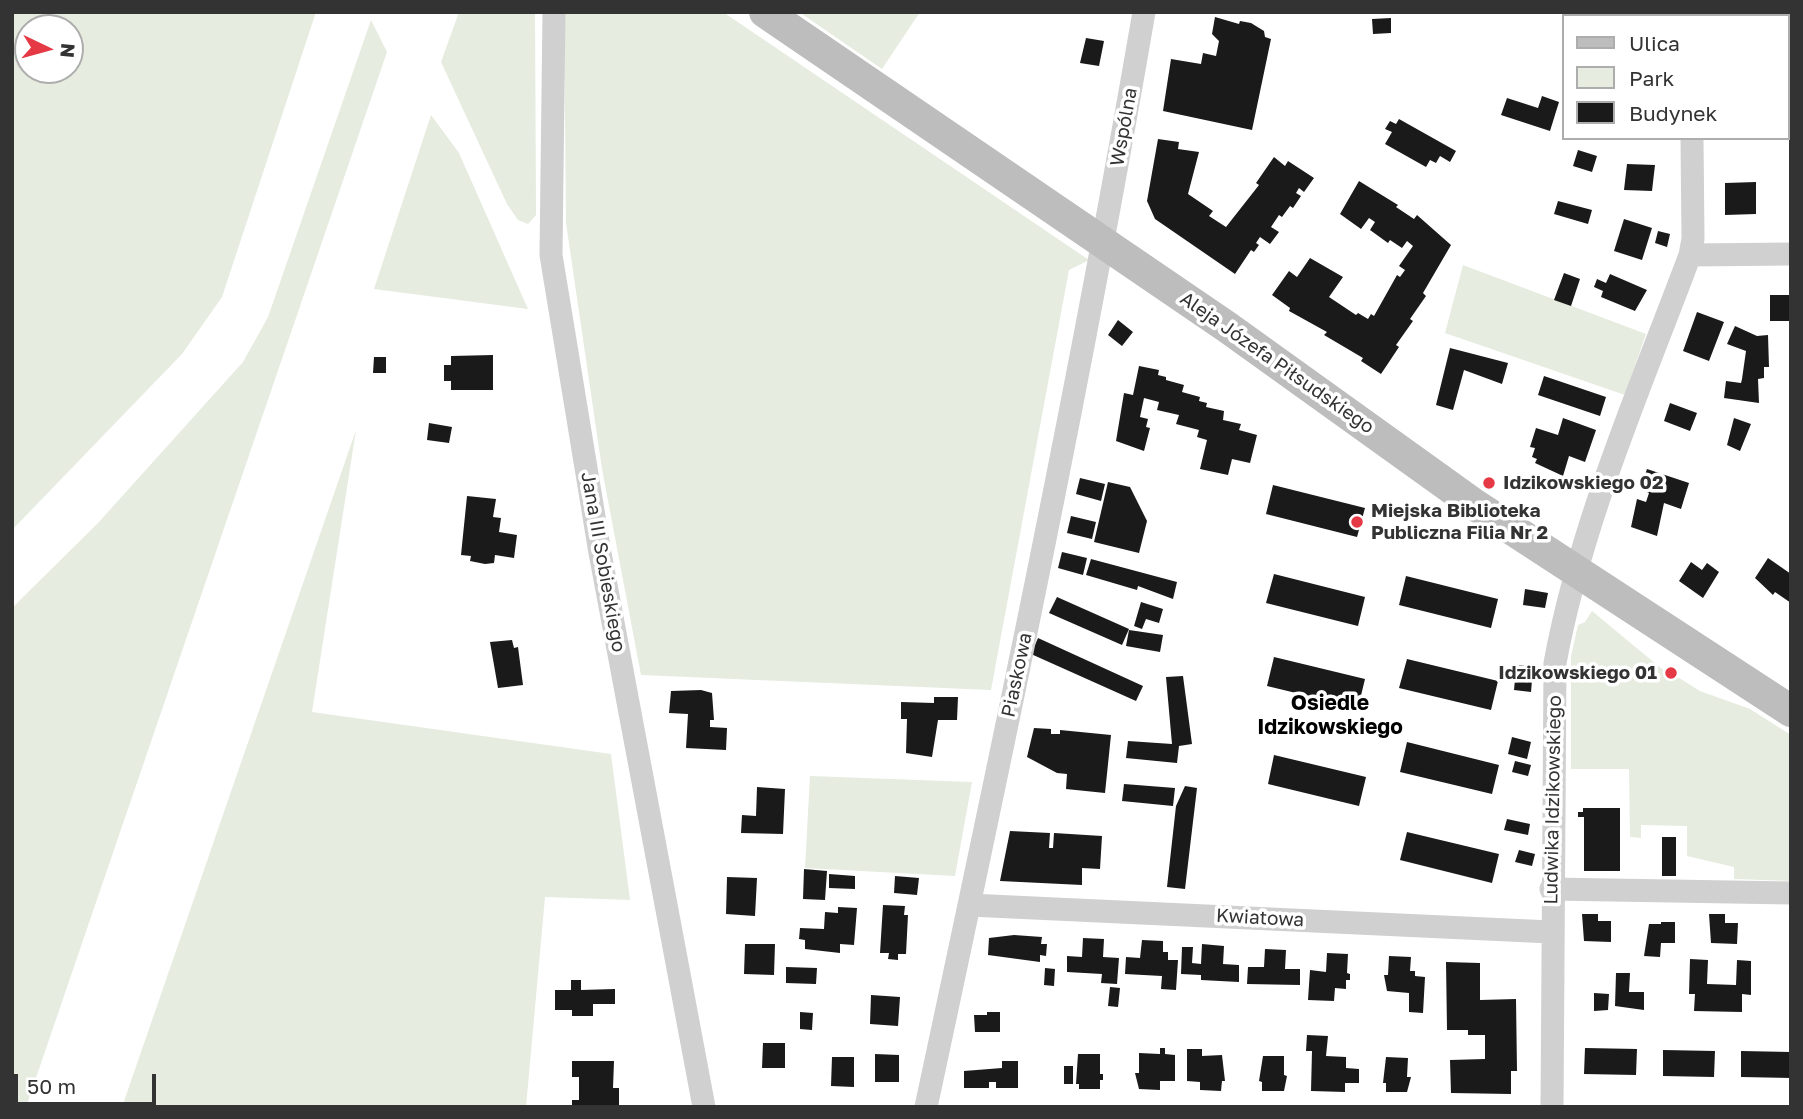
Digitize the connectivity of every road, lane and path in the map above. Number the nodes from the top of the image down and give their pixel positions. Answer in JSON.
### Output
{"nodes":[{"id":1,"x":554,"y":12,"type":"edge"},
{"id":2,"x":765,"y":12,"type":"edge"},
{"id":3,"x":1144,"y":12,"type":"edge"},
{"id":4,"x":1692,"y":140,"type":"edge"},
{"id":5,"x":1104,"y":242,"type":"junction"},
{"id":6,"x":1791,"y":254,"type":"edge"},
{"id":7,"x":1690,"y":255,"type":"junction"},
{"id":8,"x":1577,"y":569,"type":"junction"},
{"id":9,"x":1791,"y":711,"type":"edge"},
{"id":10,"x":1551,"y":889,"type":"junction"},
{"id":11,"x":1791,"y":893,"type":"edge"},
{"id":12,"x":969,"y":905,"type":"junction"},
{"id":13,"x":1551,"y":933,"type":"junction"},
{"id":14,"x":704,"y":1107,"type":"edge"},
{"id":15,"x":926,"y":1107,"type":"edge"},
{"id":16,"x":1552,"y":1107,"type":"edge"}],
"edges":[{"from":1,"to":14,"type":"street","name":"Jana III Sobieskiego"},
{"from":2,"to":5,"type":"main road","name":"Aleja Józefa Piłsudskiego"},
{"from":3,"to":5,"type":"street","name":"Wspólna"},
{"from":4,"to":7,"type":"street","name":"Ludwika Idzikowskiego"},
{"from":5,"to":8,"type":"main road","name":"Aleja Józefa Piłsudskiego"},
{"from":5,"to":12,"type":"street","name":"Piaskowa"},
{"from":6,"to":7,"type":"street"},
{"from":7,"to":8,"type":"street","name":"Ludwika Idzikowskiego"},
{"from":8,"to":9,"type":"main road","name":"Aleja Józefa Piłsudskiego"},
{"from":8,"to":10,"type":"street","name":"Ludwika Idzikowskiego"},
{"from":10,"to":11,"type":"street"},
{"from":10,"to":13,"type":"street","name":"Ludwika Idzikowskiego"},
{"from":12,"to":13,"type":"street","name":"Kwiatowa"},
{"from":12,"to":15,"type":"street","name":"Piaskowa"},
{"from":13,"to":16,"type":"street","name":"Ludwika Idzikowskiego"}]}
